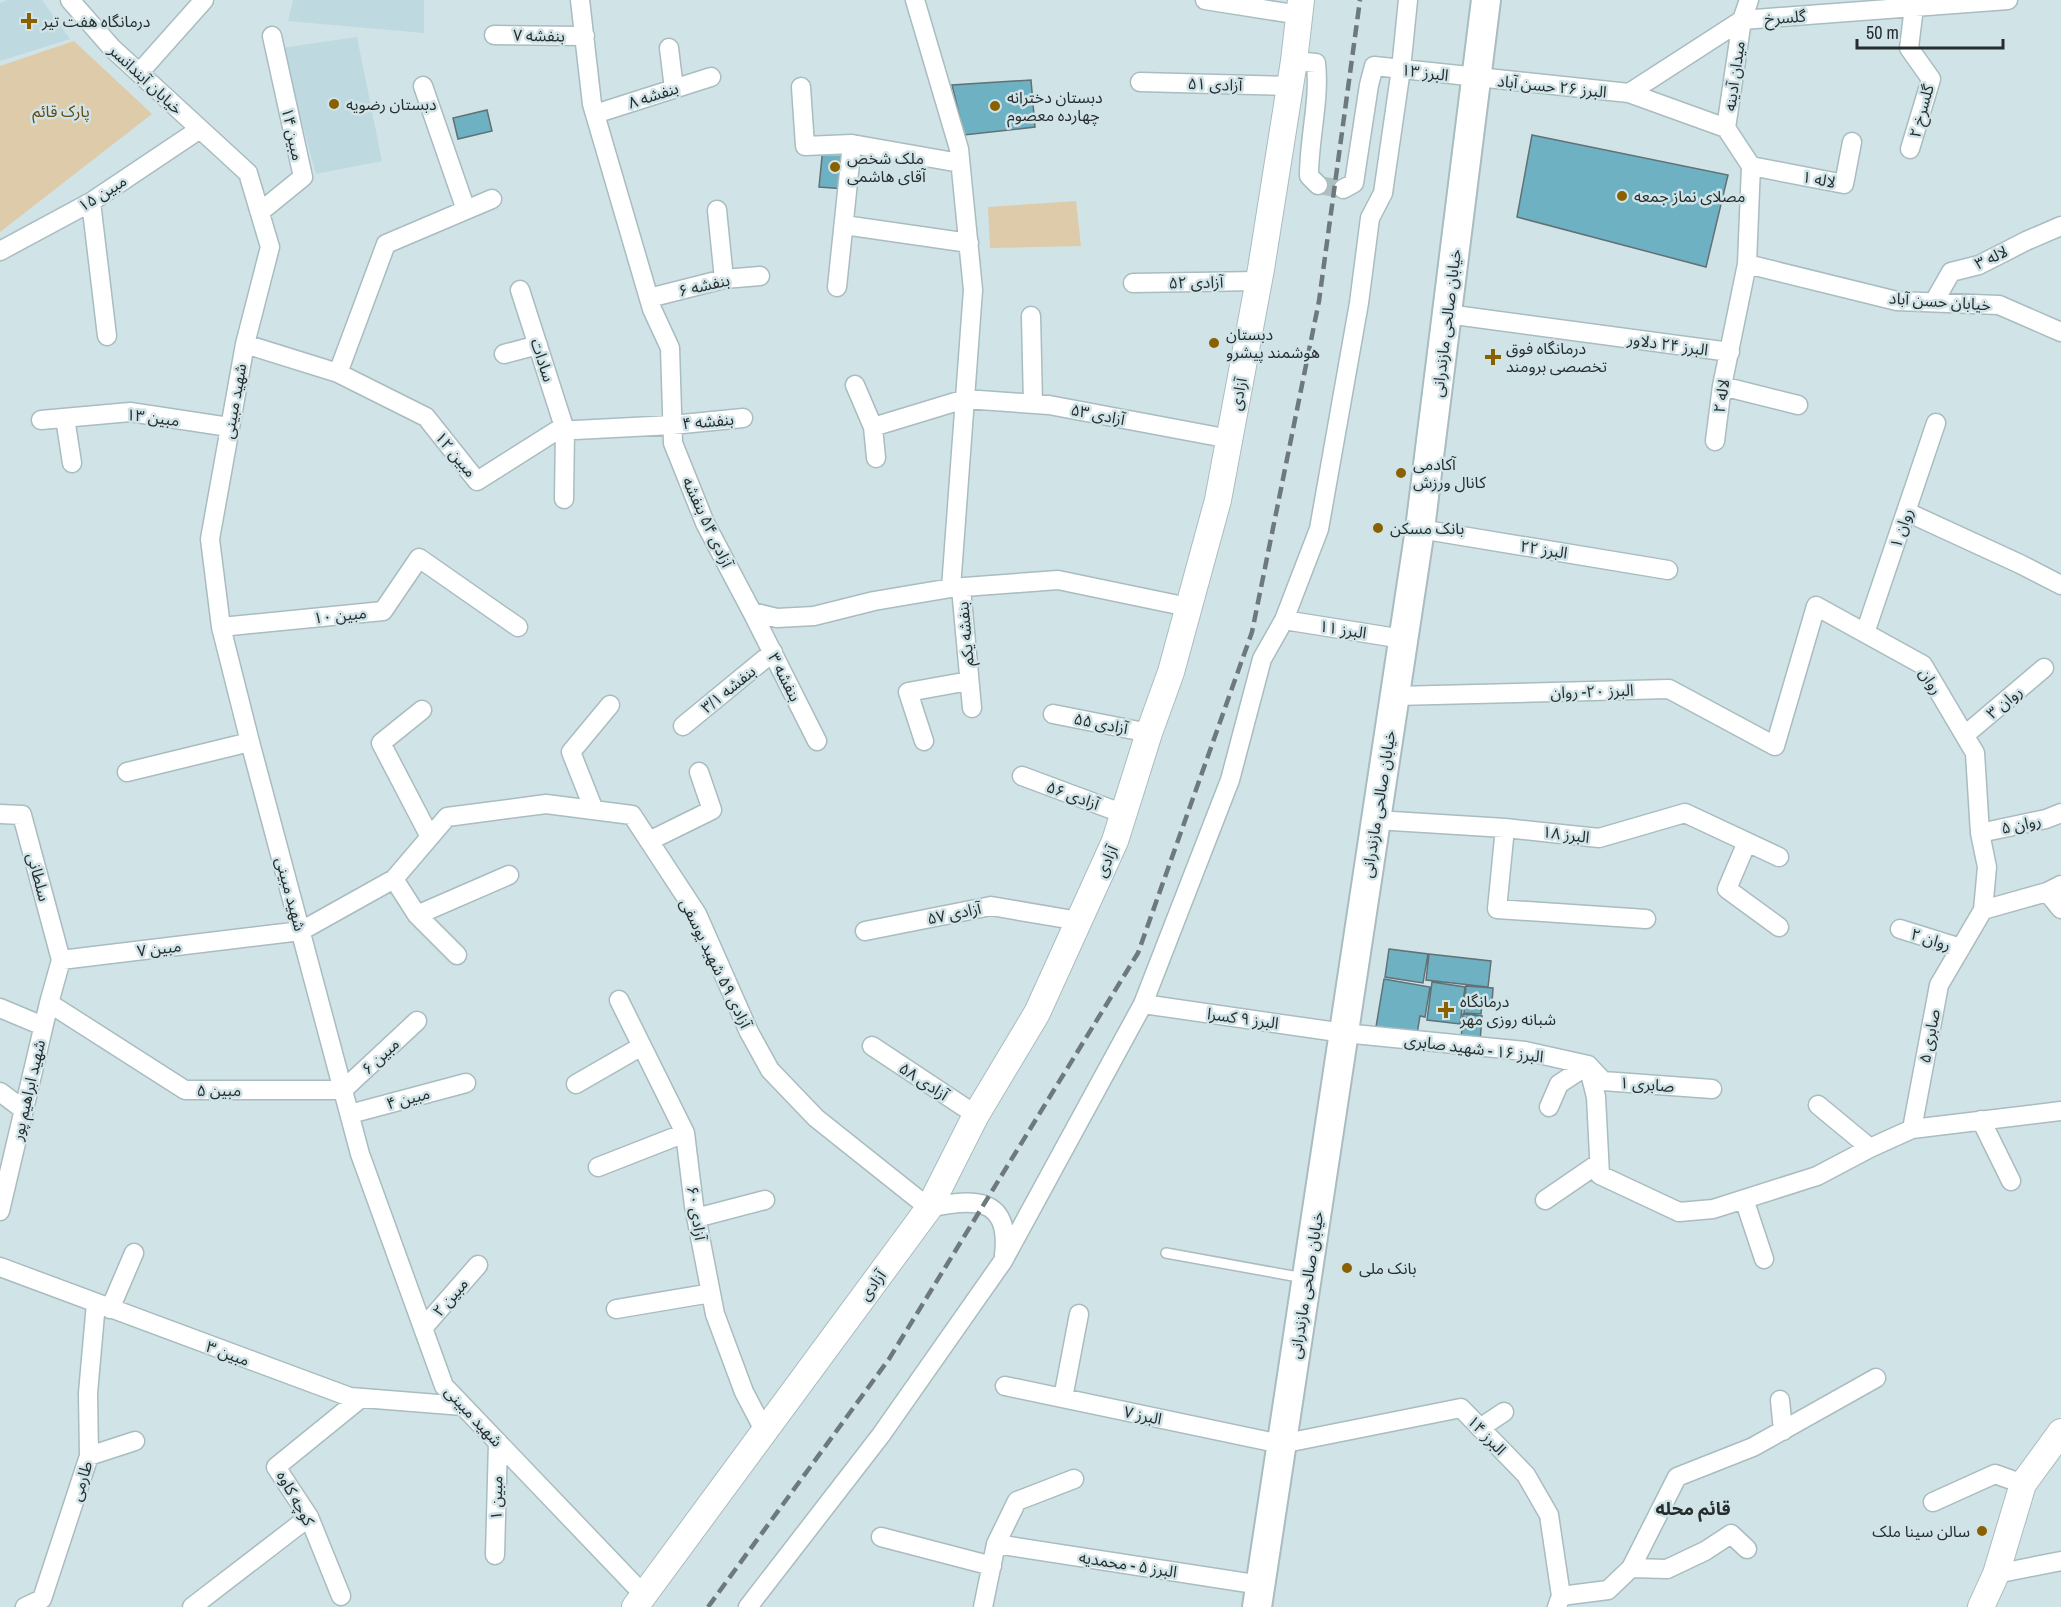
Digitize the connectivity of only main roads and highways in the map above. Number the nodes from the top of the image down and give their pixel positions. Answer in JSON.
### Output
{"nodes":[{"id":1,"x":1486,"y":0,"type":"edge"},
{"id":2,"x":1300,"y":8,"type":"edge"},
{"id":3,"x":2061,"y":1432,"type":"edge"},
{"id":4,"x":1259,"y":1596,"type":"edge"},
{"id":5,"x":640,"y":1601,"type":"edge"},
{"id":6,"x":1981,"y":1607,"type":"edge"}],
"edges":[{"from":1,"to":4,"type":"main road","name":"خیابان صالحی مازندرانی"},
{"from":2,"to":5,"type":"main road","name":"آزادی"},
{"from":3,"to":6,"type":"main road"}]}
